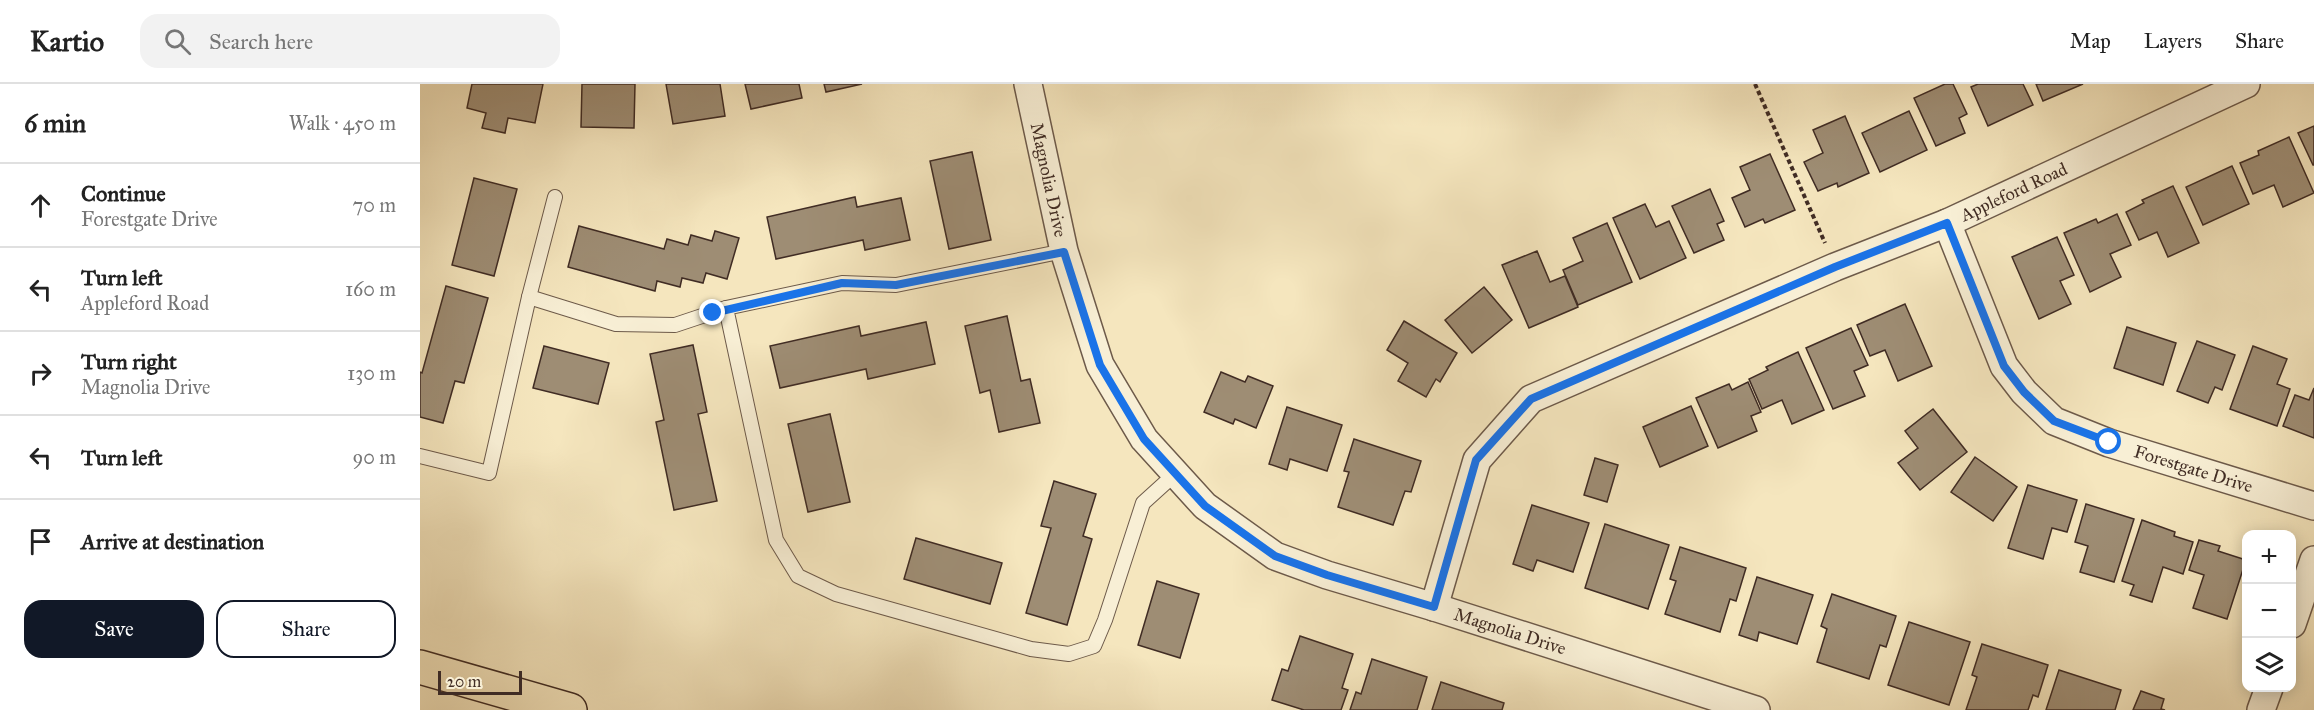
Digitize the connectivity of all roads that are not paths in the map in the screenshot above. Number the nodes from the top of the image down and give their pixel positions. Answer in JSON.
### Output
{"nodes":[{"id":1,"x":1028,"y":84,"type":"edge"},
{"id":2,"x":2246,"y":84,"type":"edge"},
{"id":3,"x":555,"y":197,"type":"dead end"},
{"id":4,"x":1947,"y":223,"type":"junction"},
{"id":5,"x":1064,"y":252,"type":"junction"},
{"id":6,"x":529,"y":297,"type":"junction"},
{"id":7,"x":726,"y":308,"type":"junction"},
{"id":8,"x":420,"y":456,"type":"edge"},
{"id":9,"x":1175,"y":474,"type":"junction"},
{"id":10,"x":2314,"y":506,"type":"edge"},
{"id":11,"x":2314,"y":560,"type":"edge"},
{"id":12,"x":1434,"y":607,"type":"junction"},
{"id":13,"x":2296,"y":612,"type":"edge"},
{"id":14,"x":420,"y":667,"type":"edge"},
{"id":15,"x":2267,"y":692,"type":"edge"},
{"id":16,"x":570,"y":710,"type":"edge"},
{"id":17,"x":1756,"y":710,"type":"edge"},
{"id":18,"x":2262,"y":710,"type":"edge"}],
"edges":[{"from":1,"to":5,"type":"street","name":"Magnolia Drive"},
{"from":2,"to":4,"type":"street","name":"Appleford Road"},
{"from":3,"to":6,"type":"lane"},
{"from":4,"to":10,"type":"street","name":"Forestgate Drive"},
{"from":4,"to":12,"type":"street","name":"Appleford Road"},
{"from":5,"to":7,"type":"lane"},
{"from":5,"to":9,"type":"street","name":"Magnolia Drive"},
{"from":6,"to":7,"type":"lane"},
{"from":6,"to":8,"type":"lane"},
{"from":7,"to":9,"type":"lane"},
{"from":9,"to":12,"type":"street","name":"Magnolia Drive"},
{"from":11,"to":13,"type":"street"},
{"from":12,"to":17,"type":"street","name":"Magnolia Drive"},
{"from":14,"to":16,"type":"highway"},
{"from":15,"to":18,"type":"street"}]}
